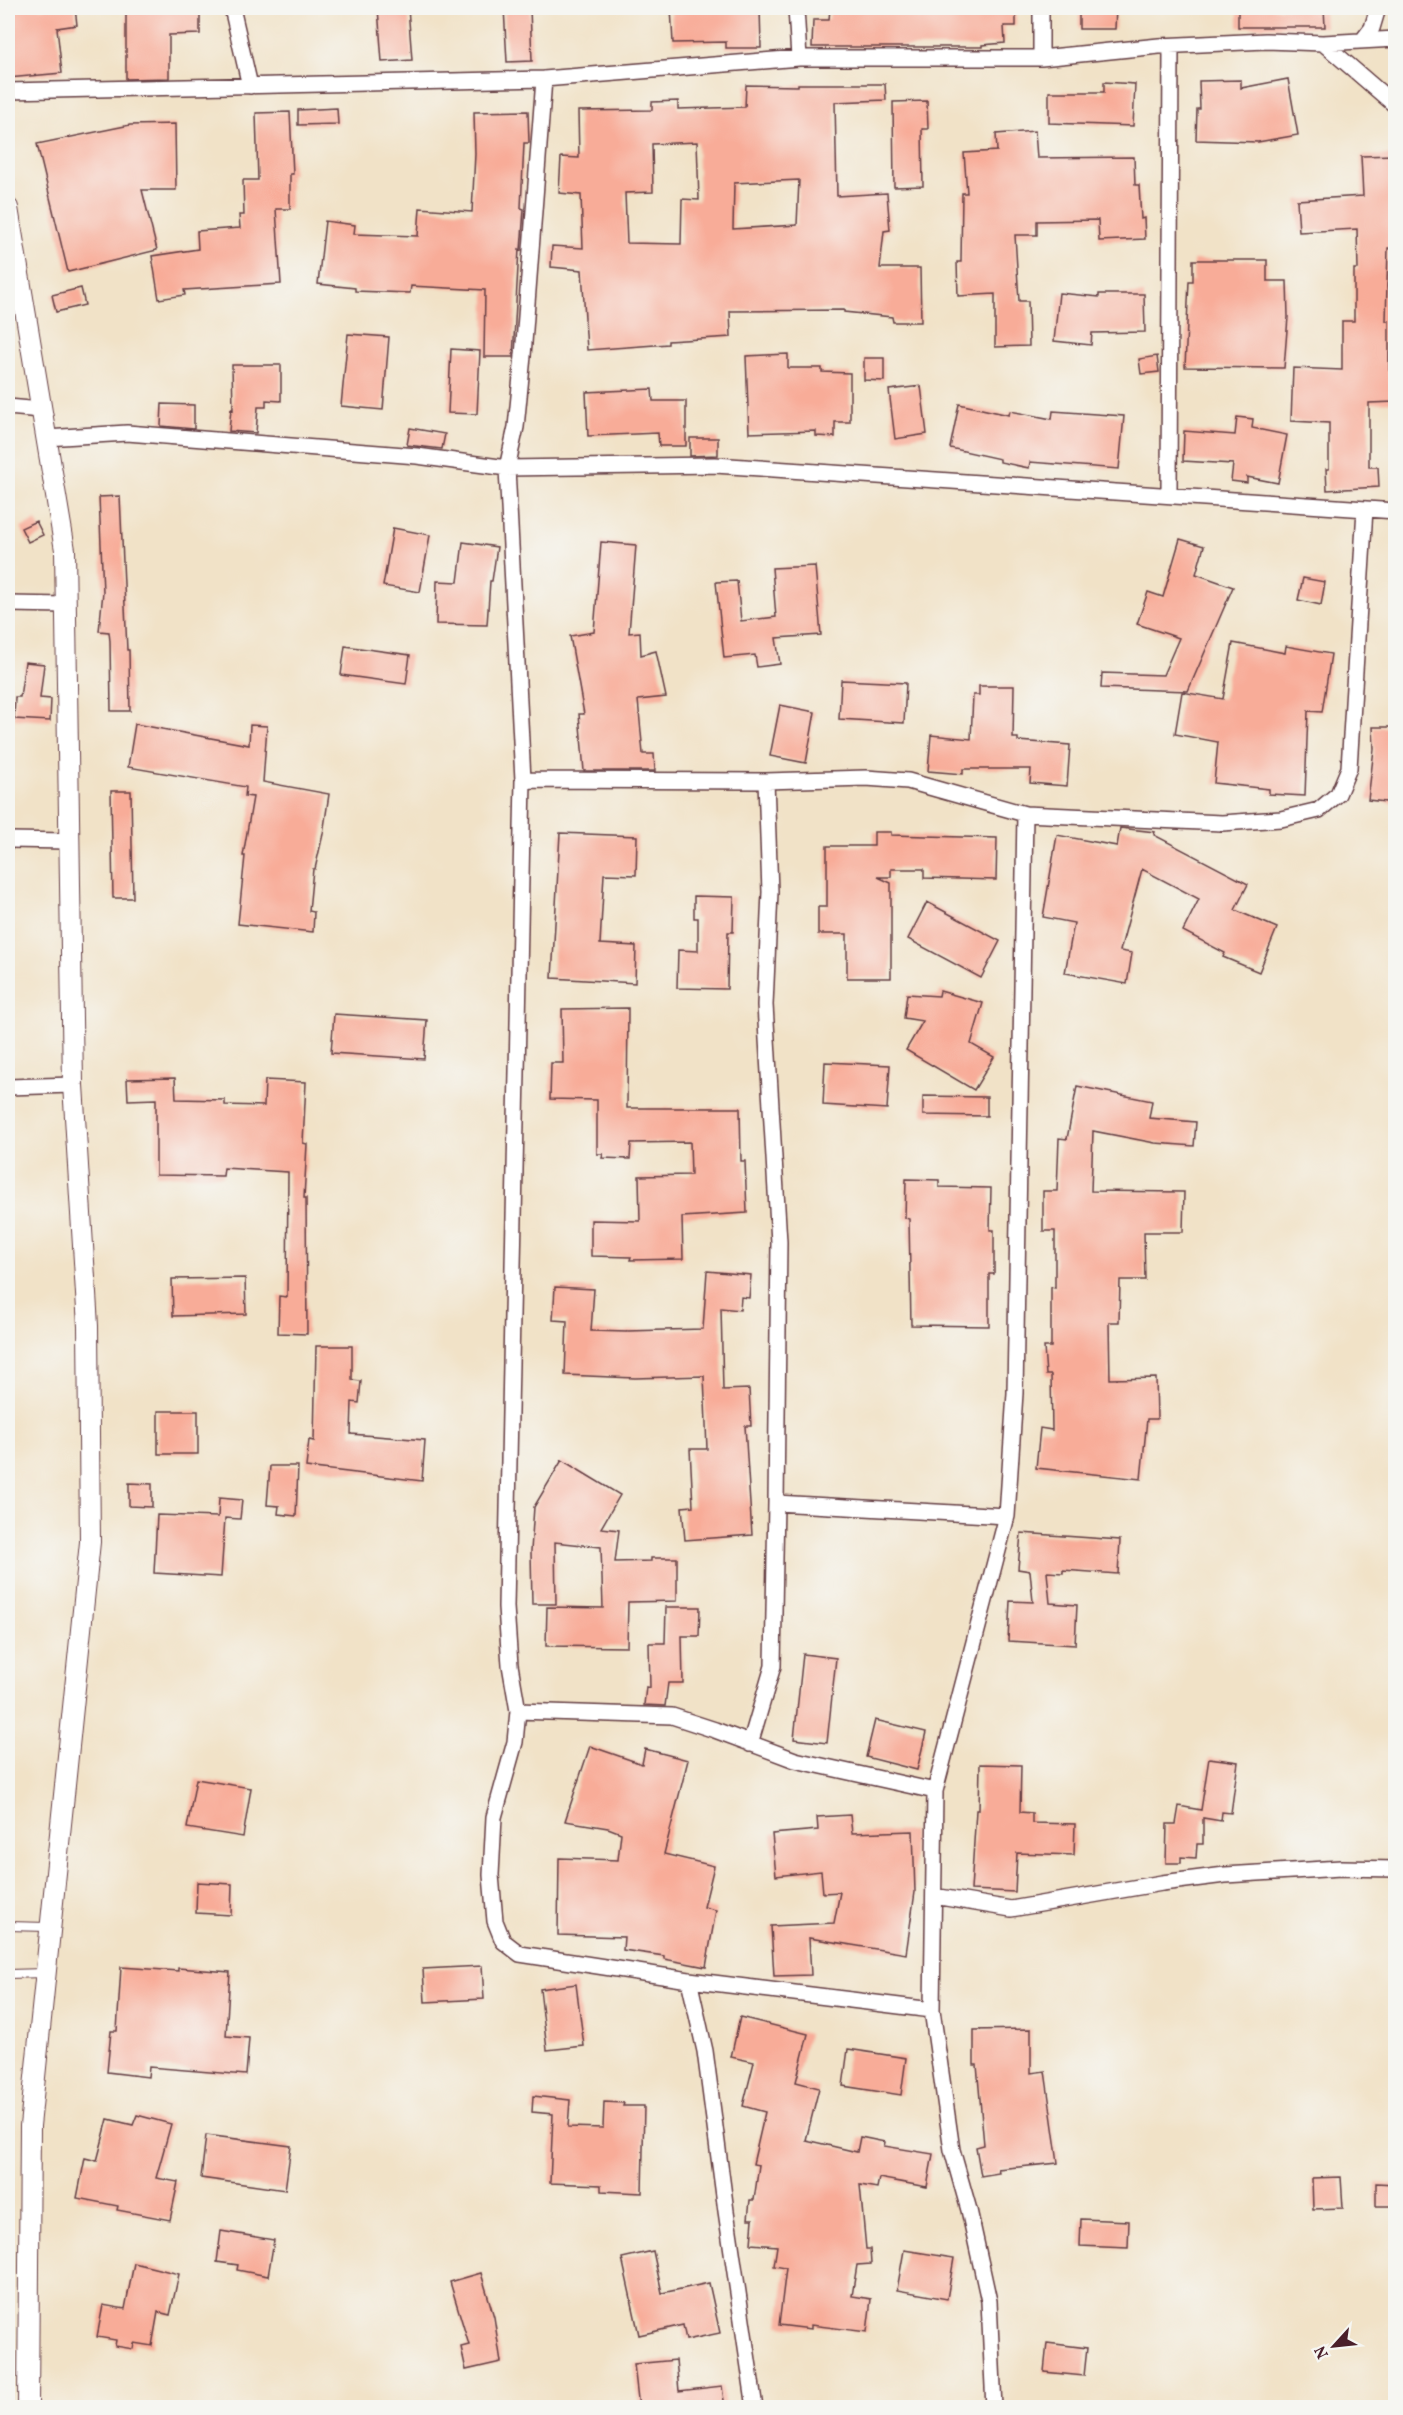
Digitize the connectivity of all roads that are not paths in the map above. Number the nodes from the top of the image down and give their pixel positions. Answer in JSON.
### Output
{"nodes":[{"id":1,"x":232,"y":8,"type":"edge"},
{"id":2,"x":796,"y":8,"type":"edge"},
{"id":3,"x":1041,"y":8,"type":"edge"},
{"id":4,"x":1378,"y":8,"type":"edge"},
{"id":5,"x":1395,"y":39,"type":"edge"},
{"id":6,"x":1362,"y":41,"type":"junction"},
{"id":7,"x":1323,"y":43,"type":"junction"},
{"id":8,"x":1171,"y":46,"type":"junction"},
{"id":9,"x":799,"y":58,"type":"junction"},
{"id":10,"x":1041,"y":58,"type":"junction"},
{"id":11,"x":544,"y":79,"type":"junction"},
{"id":12,"x":250,"y":86,"type":"junction"},
{"id":13,"x":8,"y":91,"type":"edge"},
{"id":14,"x":1395,"y":106,"type":"edge"},
{"id":15,"x":8,"y":208,"type":"edge"},
{"id":16,"x":8,"y":407,"type":"edge"},
{"id":17,"x":41,"y":410,"type":"junction"},
{"id":18,"x":46,"y":438,"type":"junction"},
{"id":19,"x":507,"y":468,"type":"junction"},
{"id":20,"x":1169,"y":495,"type":"junction"},
{"id":21,"x":1365,"y":509,"type":"junction"},
{"id":22,"x":1395,"y":511,"type":"edge"},
{"id":23,"x":8,"y":604,"type":"edge"},
{"id":24,"x":66,"y":605,"type":"junction"},
{"id":25,"x":523,"y":780,"type":"junction"},
{"id":26,"x":766,"y":781,"type":"junction"},
{"id":27,"x":1025,"y":814,"type":"junction"},
{"id":28,"x":8,"y":840,"type":"edge"},
{"id":29,"x":68,"y":841,"type":"junction"},
{"id":30,"x":73,"y":1085,"type":"junction"},
{"id":31,"x":8,"y":1087,"type":"edge"},
{"id":32,"x":776,"y":1503,"type":"junction"},
{"id":33,"x":1007,"y":1516,"type":"junction"},
{"id":34,"x":518,"y":1711,"type":"junction"},
{"id":35,"x":750,"y":1744,"type":"junction"},
{"id":36,"x":935,"y":1791,"type":"junction"},
{"id":37,"x":1395,"y":1869,"type":"edge"},
{"id":38,"x":934,"y":1896,"type":"junction"},
{"id":39,"x":8,"y":1926,"type":"edge"},
{"id":40,"x":50,"y":1927,"type":"junction"},
{"id":41,"x":46,"y":1972,"type":"junction"},
{"id":42,"x":8,"y":1974,"type":"edge"},
{"id":43,"x":689,"y":1980,"type":"junction"},
{"id":44,"x":932,"y":2010,"type":"junction"},
{"id":45,"x":28,"y":2408,"type":"edge"},
{"id":46,"x":755,"y":2408,"type":"edge"},
{"id":47,"x":994,"y":2408,"type":"edge"}],
"edges":[{"from":1,"to":12,"type":"street"},
{"from":2,"to":9,"type":"street"},
{"from":3,"to":10,"type":"street"},
{"from":4,"to":6,"type":"street"},
{"from":5,"to":6,"type":"street"},
{"from":6,"to":7,"type":"street"},
{"from":7,"to":8,"type":"street"},
{"from":7,"to":14,"type":"street"},
{"from":8,"to":10,"type":"street"},
{"from":8,"to":20,"type":"street"},
{"from":9,"to":10,"type":"street"},
{"from":9,"to":11,"type":"street"},
{"from":11,"to":12,"type":"street"},
{"from":11,"to":19,"type":"street"},
{"from":12,"to":13,"type":"street"},
{"from":15,"to":17,"type":"street"},
{"from":16,"to":17,"type":"street"},
{"from":17,"to":18,"type":"street"},
{"from":18,"to":19,"type":"street"},
{"from":18,"to":24,"type":"street"},
{"from":19,"to":20,"type":"street"},
{"from":19,"to":25,"type":"street"},
{"from":20,"to":21,"type":"street"},
{"from":21,"to":22,"type":"street"},
{"from":21,"to":27,"type":"street"},
{"from":23,"to":24,"type":"street"},
{"from":24,"to":29,"type":"street"},
{"from":25,"to":26,"type":"street"},
{"from":25,"to":34,"type":"street"},
{"from":26,"to":27,"type":"street"},
{"from":26,"to":32,"type":"street"},
{"from":27,"to":33,"type":"street"},
{"from":28,"to":29,"type":"street"},
{"from":29,"to":30,"type":"street"},
{"from":30,"to":31,"type":"street"},
{"from":30,"to":40,"type":"street"},
{"from":32,"to":33,"type":"street"},
{"from":32,"to":35,"type":"street"},
{"from":33,"to":36,"type":"street"},
{"from":34,"to":35,"type":"street"},
{"from":34,"to":43,"type":"street"},
{"from":35,"to":36,"type":"street"},
{"from":36,"to":38,"type":"street"},
{"from":37,"to":38,"type":"street"},
{"from":38,"to":44,"type":"street"},
{"from":39,"to":40,"type":"lane"},
{"from":40,"to":41,"type":"street"},
{"from":41,"to":42,"type":"lane"},
{"from":41,"to":45,"type":"street"},
{"from":43,"to":44,"type":"street"},
{"from":43,"to":46,"type":"street"},
{"from":44,"to":47,"type":"street"}]}
